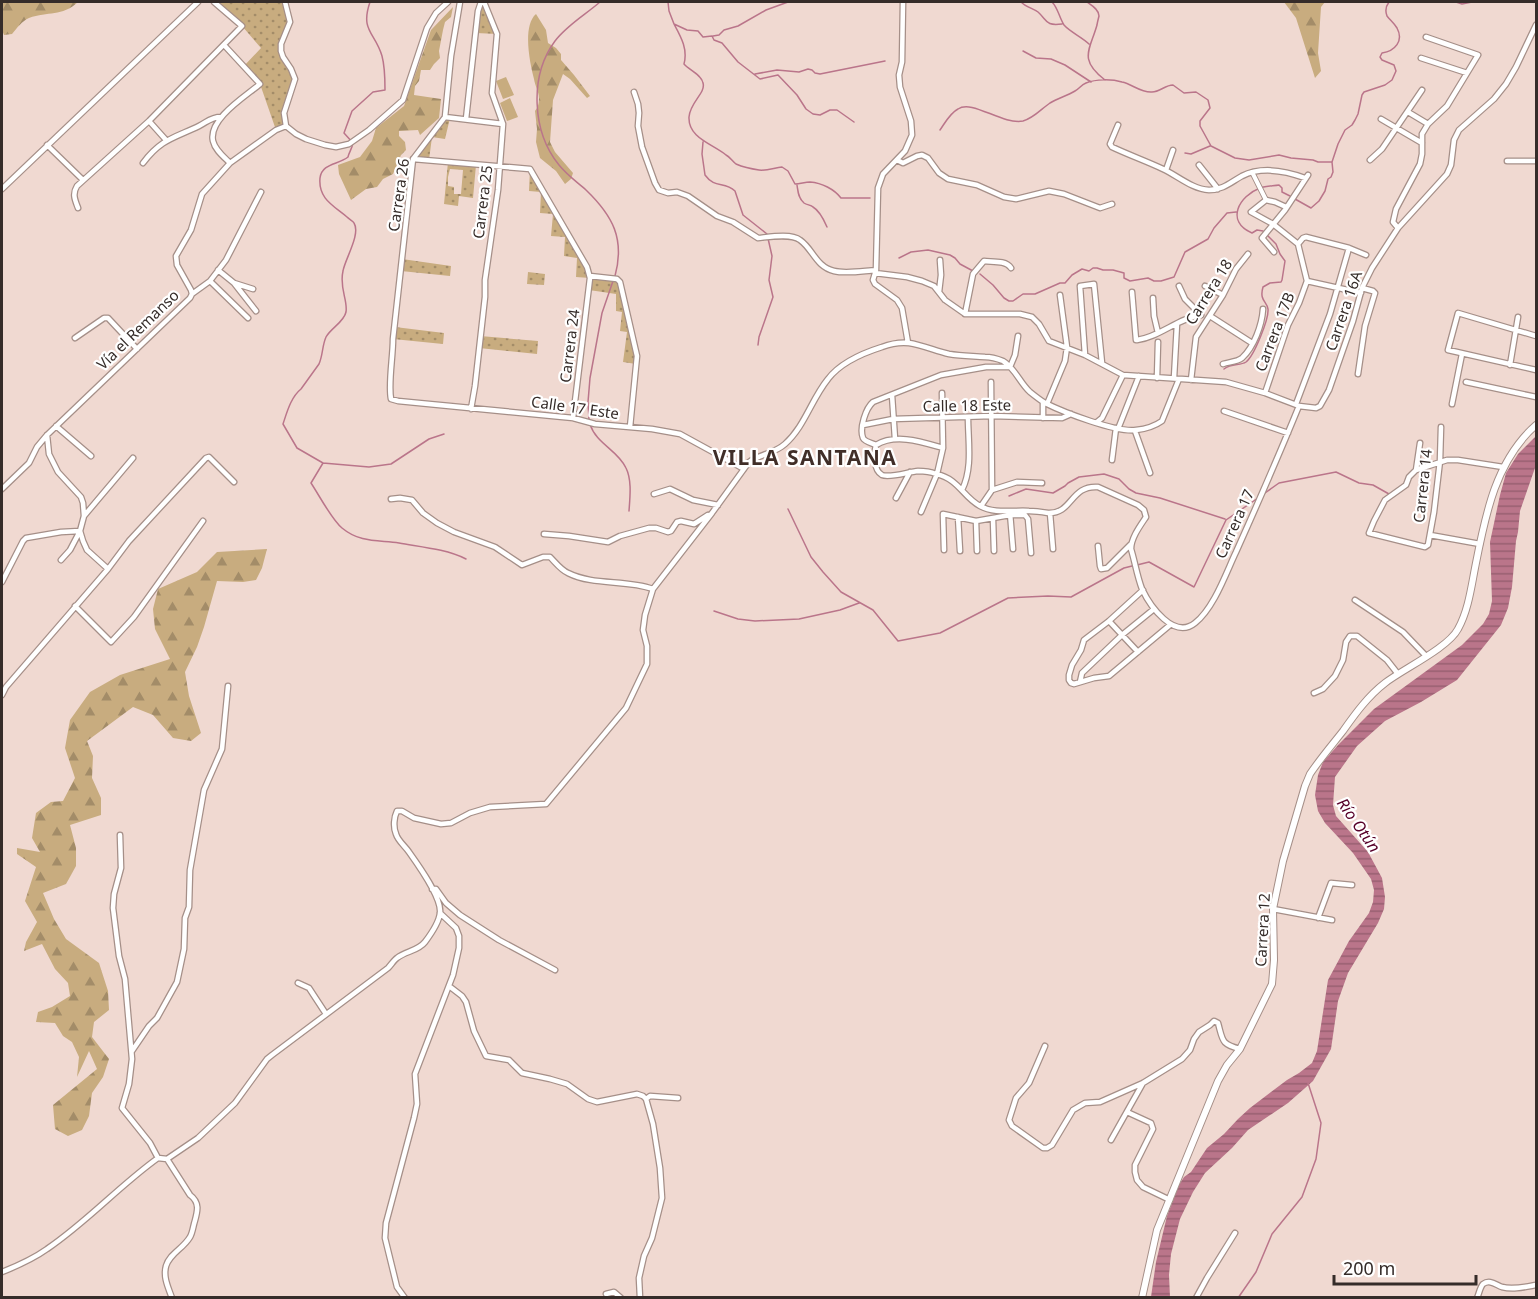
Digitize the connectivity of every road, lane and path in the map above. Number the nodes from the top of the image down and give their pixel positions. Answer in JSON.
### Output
{"nodes":[{"id":1,"x":198,"y":2,"type":"edge"},
{"id":2,"x":214,"y":2,"type":"edge"},
{"id":3,"x":285,"y":2,"type":"edge"},
{"id":4,"x":448,"y":2,"type":"edge"},
{"id":5,"x":460,"y":2,"type":"edge"},
{"id":6,"x":482,"y":2,"type":"edge"},
{"id":7,"x":903,"y":2,"type":"edge"},
{"id":8,"x":1536,"y":25,"type":"edge"},
{"id":9,"x":1426,"y":37,"type":"dead end"},
{"id":10,"x":224,"y":45,"type":"junction"},
{"id":11,"x":1421,"y":58,"type":"dead end"},
{"id":12,"x":1467,"y":73,"type":"junction"},
{"id":13,"x":1422,"y":90,"type":"dead end"},
{"id":14,"x":634,"y":92,"type":"dead end"},
{"id":15,"x":1408,"y":111,"type":"junction"},
{"id":16,"x":221,"y":117,"type":"junction"},
{"id":17,"x":445,"y":117,"type":"junction"},
{"id":18,"x":466,"y":119,"type":"junction"},
{"id":19,"x":1381,"y":119,"type":"dead end"},
{"id":20,"x":149,"y":121,"type":"junction"},
{"id":21,"x":503,"y":124,"type":"junction"},
{"id":22,"x":1428,"y":124,"type":"junction"},
{"id":23,"x":1118,"y":125,"type":"dead end"},
{"id":24,"x":286,"y":126,"type":"junction"},
{"id":25,"x":1397,"y":128,"type":"junction"},
{"id":26,"x":166,"y":140,"type":"junction"},
{"id":27,"x":1422,"y":143,"type":"junction"},
{"id":28,"x":47,"y":145,"type":"junction"},
{"id":29,"x":1173,"y":150,"type":"dead end"},
{"id":30,"x":413,"y":159,"type":"junction"},
{"id":31,"x":897,"y":160,"type":"junction"},
{"id":32,"x":1370,"y":160,"type":"dead end"},
{"id":33,"x":1508,"y":161,"type":"dead end"},
{"id":34,"x":1536,"y":161,"type":"edge"},
{"id":35,"x":143,"y":163,"type":"dead end"},
{"id":36,"x":230,"y":163,"type":"junction"},
{"id":37,"x":1199,"y":165,"type":"dead end"},
{"id":38,"x":499,"y":167,"type":"junction"},
{"id":39,"x":1166,"y":170,"type":"junction"},
{"id":40,"x":1252,"y":172,"type":"junction"},
{"id":41,"x":83,"y":180,"type":"junction"},
{"id":42,"x":2,"y":189,"type":"edge"},
{"id":43,"x":1218,"y":189,"type":"junction"},
{"id":44,"x":261,"y":192,"type":"dead end"},
{"id":45,"x":1266,"y":200,"type":"junction"},
{"id":46,"x":1113,"y":204,"type":"dead end"},
{"id":47,"x":1286,"y":207,"type":"junction"},
{"id":48,"x":78,"y":208,"type":"dead end"},
{"id":49,"x":1273,"y":224,"type":"junction"},
{"id":50,"x":1398,"y":228,"type":"junction"},
{"id":51,"x":1298,"y":244,"type":"junction"},
{"id":52,"x":1349,"y":248,"type":"junction"},
{"id":53,"x":1275,"y":252,"type":"dead end"},
{"id":54,"x":1248,"y":254,"type":"dead end"},
{"id":55,"x":1366,"y":255,"type":"dead end"},
{"id":56,"x":940,"y":260,"type":"dead end"},
{"id":57,"x":1011,"y":268,"type":"dead end"},
{"id":58,"x":218,"y":270,"type":"junction"},
{"id":59,"x":875,"y":272,"type":"junction"},
{"id":60,"x":590,"y":276,"type":"junction"},
{"id":61,"x":210,"y":281,"type":"junction"},
{"id":62,"x":1307,"y":281,"type":"junction"},
{"id":63,"x":234,"y":284,"type":"junction"},
{"id":64,"x":1179,"y":286,"type":"dead end"},
{"id":65,"x":1205,"y":286,"type":"dead end"},
{"id":66,"x":1338,"y":287,"type":"junction"},
{"id":67,"x":253,"y":289,"type":"dead end"},
{"id":68,"x":1362,"y":291,"type":"junction"},
{"id":69,"x":939,"y":292,"type":"junction"},
{"id":70,"x":1132,"y":292,"type":"dead end"},
{"id":71,"x":192,"y":294,"type":"junction"},
{"id":72,"x":1060,"y":295,"type":"dead end"},
{"id":73,"x":1223,"y":295,"type":"junction"},
{"id":74,"x":1153,"y":298,"type":"dead end"},
{"id":75,"x":1263,"y":309,"type":"dead end"},
{"id":76,"x":256,"y":311,"type":"dead end"},
{"id":77,"x":964,"y":314,"type":"junction"},
{"id":78,"x":1210,"y":316,"type":"junction"},
{"id":79,"x":1518,"y":317,"type":"dead end"},
{"id":80,"x":248,"y":318,"type":"dead end"},
{"id":81,"x":1177,"y":324,"type":"junction"},
{"id":82,"x":1516,"y":330,"type":"junction"},
{"id":83,"x":1158,"y":333,"type":"junction"},
{"id":84,"x":1018,"y":336,"type":"dead end"},
{"id":85,"x":1536,"y":336,"type":"edge"},
{"id":86,"x":75,"y":338,"type":"dead end"},
{"id":87,"x":1158,"y":342,"type":"dead end"},
{"id":88,"x":908,"y":343,"type":"junction"},
{"id":89,"x":1252,"y":343,"type":"junction"},
{"id":90,"x":1067,"y":347,"type":"junction"},
{"id":91,"x":137,"y":349,"type":"junction"},
{"id":92,"x":1462,"y":354,"type":"junction"},
{"id":93,"x":1085,"y":355,"type":"junction"},
{"id":94,"x":1102,"y":363,"type":"junction"},
{"id":95,"x":1223,"y":364,"type":"dead end"},
{"id":96,"x":1509,"y":364,"type":"junction"},
{"id":97,"x":1010,"y":367,"type":"junction"},
{"id":98,"x":1536,"y":370,"type":"edge"},
{"id":99,"x":1358,"y":374,"type":"dead end"},
{"id":100,"x":1123,"y":375,"type":"junction"},
{"id":101,"x":1139,"y":376,"type":"junction"},
{"id":102,"x":1157,"y":378,"type":"junction"},
{"id":103,"x":1176,"y":379,"type":"junction"},
{"id":104,"x":1191,"y":380,"type":"junction"},
{"id":105,"x":991,"y":382,"type":"dead end"},
{"id":106,"x":1466,"y":382,"type":"dead end"},
{"id":107,"x":942,"y":393,"type":"dead end"},
{"id":108,"x":1265,"y":393,"type":"junction"},
{"id":109,"x":892,"y":395,"type":"junction"},
{"id":110,"x":1536,"y":397,"type":"edge"},
{"id":111,"x":393,"y":400,"type":"joint"},
{"id":112,"x":1045,"y":403,"type":"junction"},
{"id":113,"x":1452,"y":404,"type":"dead end"},
{"id":114,"x":1298,"y":405,"type":"junction"},
{"id":115,"x":471,"y":409,"type":"junction"},
{"id":116,"x":1224,"y":411,"type":"dead end"},
{"id":117,"x":1071,"y":414,"type":"junction"},
{"id":118,"x":992,"y":416,"type":"junction"},
{"id":119,"x":968,"y":417,"type":"junction"},
{"id":120,"x":573,"y":418,"type":"junction"},
{"id":121,"x":942,"y":418,"type":"junction"},
{"id":122,"x":1043,"y":418,"type":"junction"},
{"id":123,"x":893,"y":419,"type":"junction"},
{"id":124,"x":1097,"y":422,"type":"junction"},
{"id":125,"x":863,"y":425,"type":"junction"},
{"id":126,"x":1536,"y":425,"type":"edge"},
{"id":127,"x":56,"y":426,"type":"junction"},
{"id":128,"x":630,"y":427,"type":"junction"},
{"id":129,"x":1442,"y":427,"type":"dead end"},
{"id":130,"x":1117,"y":429,"type":"junction"},
{"id":131,"x":1135,"y":430,"type":"junction"},
{"id":132,"x":1288,"y":433,"type":"junction"},
{"id":133,"x":47,"y":435,"type":"junction"},
{"id":134,"x":895,"y":439,"type":"junction"},
{"id":135,"x":1420,"y":443,"type":"dead end"},
{"id":136,"x":876,"y":445,"type":"junction"},
{"id":137,"x":943,"y":448,"type":"junction"},
{"id":138,"x":91,"y":456,"type":"dead end"},
{"id":139,"x":133,"y":458,"type":"dead end"},
{"id":140,"x":1112,"y":460,"type":"dead end"},
{"id":141,"x":1440,"y":461,"type":"junction"},
{"id":142,"x":1503,"y":467,"type":"junction"},
{"id":143,"x":744,"y":469,"type":"junction"},
{"id":144,"x":1416,"y":470,"type":"junction"},
{"id":145,"x":910,"y":472,"type":"junction"},
{"id":146,"x":1150,"y":473,"type":"dead end"},
{"id":147,"x":937,"y":474,"type":"junction"},
{"id":148,"x":234,"y":482,"type":"dead end"},
{"id":149,"x":1042,"y":483,"type":"dead end"},
{"id":150,"x":2,"y":489,"type":"edge"},
{"id":151,"x":962,"y":490,"type":"junction"},
{"id":152,"x":992,"y":490,"type":"junction"},
{"id":153,"x":654,"y":494,"type":"dead end"},
{"id":154,"x":896,"y":498,"type":"dead end"},
{"id":155,"x":391,"y":499,"type":"dead end"},
{"id":156,"x":718,"y":505,"type":"junction"},
{"id":157,"x":981,"y":506,"type":"junction"},
{"id":158,"x":921,"y":512,"type":"dead end"},
{"id":159,"x":712,"y":513,"type":"junction"},
{"id":160,"x":1010,"y":513,"type":"junction"},
{"id":161,"x":1050,"y":513,"type":"junction"},
{"id":162,"x":84,"y":516,"type":"junction"},
{"id":163,"x":958,"y":517,"type":"junction"},
{"id":164,"x":993,"y":519,"type":"junction"},
{"id":165,"x":202,"y":521,"type":"dead end"},
{"id":166,"x":976,"y":521,"type":"junction"},
{"id":167,"x":80,"y":531,"type":"junction"},
{"id":168,"x":544,"y":534,"type":"dead end"},
{"id":169,"x":1430,"y":535,"type":"junction"},
{"id":170,"x":1131,"y":544,"type":"junction"},
{"id":171,"x":1480,"y":544,"type":"junction"},
{"id":172,"x":1098,"y":546,"type":"dead end"},
{"id":173,"x":1012,"y":549,"type":"dead end"},
{"id":174,"x":1053,"y":549,"type":"dead end"},
{"id":175,"x":944,"y":550,"type":"dead end"},
{"id":176,"x":960,"y":551,"type":"dead end"},
{"id":177,"x":977,"y":551,"type":"dead end"},
{"id":178,"x":994,"y":551,"type":"dead end"},
{"id":179,"x":1031,"y":553,"type":"dead end"},
{"id":180,"x":61,"y":560,"type":"dead end"},
{"id":181,"x":108,"y":569,"type":"junction"},
{"id":182,"x":2,"y":582,"type":"edge"},
{"id":183,"x":653,"y":589,"type":"junction"},
{"id":184,"x":1143,"y":591,"type":"junction"},
{"id":185,"x":1354,"y":600,"type":"dead end"},
{"id":186,"x":75,"y":606,"type":"junction"},
{"id":187,"x":1154,"y":609,"type":"junction"},
{"id":188,"x":1109,"y":621,"type":"junction"},
{"id":189,"x":1170,"y":625,"type":"junction"},
{"id":190,"x":1122,"y":635,"type":"junction"},
{"id":191,"x":1138,"y":652,"type":"junction"},
{"id":192,"x":1426,"y":656,"type":"junction"},
{"id":193,"x":1398,"y":674,"type":"junction"},
{"id":194,"x":1080,"y":682,"type":"junction"},
{"id":195,"x":228,"y":686,"type":"dead end"},
{"id":196,"x":1314,"y":693,"type":"dead end"},
{"id":197,"x":2,"y":695,"type":"edge"},
{"id":198,"x":120,"y":835,"type":"dead end"},
{"id":199,"x":1352,"y":885,"type":"dead end"},
{"id":200,"x":432,"y":889,"type":"junction"},
{"id":201,"x":1273,"y":909,"type":"junction"},
{"id":202,"x":440,"y":913,"type":"junction"},
{"id":203,"x":1318,"y":918,"type":"junction"},
{"id":204,"x":1332,"y":920,"type":"dead end"},
{"id":205,"x":555,"y":970,"type":"dead end"},
{"id":206,"x":298,"y":983,"type":"dead end"},
{"id":207,"x":449,"y":986,"type":"junction"},
{"id":208,"x":326,"y":1014,"type":"junction"},
{"id":209,"x":1045,"y":1046,"type":"dead end"},
{"id":210,"x":1240,"y":1049,"type":"junction"},
{"id":211,"x":132,"y":1051,"type":"junction"},
{"id":212,"x":1143,"y":1083,"type":"junction"},
{"id":213,"x":678,"y":1098,"type":"dead end"},
{"id":214,"x":646,"y":1100,"type":"junction"},
{"id":215,"x":1128,"y":1112,"type":"junction"},
{"id":216,"x":1111,"y":1140,"type":"dead end"},
{"id":217,"x":158,"y":1158,"type":"junction"},
{"id":218,"x":167,"y":1159,"type":"junction"},
{"id":219,"x":1170,"y":1200,"type":"junction"},
{"id":220,"x":1235,"y":1233,"type":"dead end"},
{"id":221,"x":2,"y":1272,"type":"edge"},
{"id":222,"x":1536,"y":1285,"type":"edge"},
{"id":223,"x":606,"y":1294,"type":"dead end"},
{"id":224,"x":172,"y":1298,"type":"edge"},
{"id":225,"x":405,"y":1298,"type":"edge"},
{"id":226,"x":621,"y":1298,"type":"edge"},
{"id":227,"x":640,"y":1298,"type":"edge"},
{"id":228,"x":1142,"y":1298,"type":"edge"},
{"id":229,"x":1196,"y":1298,"type":"edge"},
{"id":230,"x":1477,"y":1298,"type":"edge"}],
"edges":[{"from":1,"to":28,"type":"street"},
{"from":2,"to":10,"type":"street"},
{"from":3,"to":24,"type":"street"},
{"from":4,"to":24,"type":"street"},
{"from":5,"to":17,"type":"street"},
{"from":6,"to":18,"type":"street"},
{"from":6,"to":21,"type":"street","name":"Carrera 25"},
{"from":7,"to":31,"type":"street"},
{"from":8,"to":50,"type":"street","name":"Carrera 16A"},
{"from":9,"to":12,"type":"street"},
{"from":10,"to":16,"type":"street"},
{"from":10,"to":20,"type":"street"},
{"from":11,"to":12,"type":"street"},
{"from":12,"to":22,"type":"street"},
{"from":13,"to":15,"type":"street"},
{"from":14,"to":59,"type":"street"},
{"from":15,"to":22,"type":"street"},
{"from":15,"to":25,"type":"street"},
{"from":16,"to":26,"type":"street"},
{"from":16,"to":36,"type":"street"},
{"from":17,"to":18,"type":"street"},
{"from":17,"to":30,"type":"street","name":"Carrera 26"},
{"from":18,"to":21,"type":"street"},
{"from":19,"to":25,"type":"street"},
{"from":20,"to":26,"type":"street"},
{"from":20,"to":41,"type":"street"},
{"from":21,"to":38,"type":"street","name":"Carrera 25"},
{"from":22,"to":27,"type":"street"},
{"from":23,"to":39,"type":"street"},
{"from":24,"to":36,"type":"street","name":"Vía el Remanso"},
{"from":25,"to":27,"type":"street"},
{"from":25,"to":32,"type":"street"},
{"from":26,"to":35,"type":"street"},
{"from":27,"to":50,"type":"street"},
{"from":28,"to":41,"type":"street"},
{"from":28,"to":42,"type":"street"},
{"from":29,"to":39,"type":"street"},
{"from":30,"to":38,"type":"street"},
{"from":30,"to":111,"type":"street","name":"Carrera 26"},
{"from":31,"to":46,"type":"street"},
{"from":31,"to":59,"type":"street"},
{"from":33,"to":34,"type":"street"},
{"from":36,"to":71,"type":"street","name":"Vía el Remanso"},
{"from":37,"to":43,"type":"street"},
{"from":38,"to":60,"type":"street"},
{"from":38,"to":115,"type":"street","name":"Carrera 25"},
{"from":39,"to":43,"type":"street"},
{"from":40,"to":43,"type":"street"},
{"from":40,"to":45,"type":"street"},
{"from":40,"to":47,"type":"street"},
{"from":41,"to":48,"type":"street"},
{"from":44,"to":58,"type":"street"},
{"from":45,"to":47,"type":"street"},
{"from":45,"to":49,"type":"street"},
{"from":47,"to":49,"type":"street"},
{"from":49,"to":51,"type":"street"},
{"from":49,"to":53,"type":"street"},
{"from":50,"to":68,"type":"street","name":"Carrera 16A"},
{"from":51,"to":52,"type":"street"},
{"from":51,"to":62,"type":"street","name":"Carrera 17B"},
{"from":52,"to":55,"type":"street"},
{"from":52,"to":66,"type":"street","name":"Carrera 17"},
{"from":54,"to":73,"type":"street","name":"Carrera 18"},
{"from":56,"to":69,"type":"street"},
{"from":57,"to":77,"type":"street"},
{"from":58,"to":61,"type":"street"},
{"from":58,"to":63,"type":"street"},
{"from":59,"to":69,"type":"street"},
{"from":59,"to":88,"type":"street"},
{"from":60,"to":120,"type":"street","name":"Carrera 24"},
{"from":60,"to":128,"type":"street"},
{"from":61,"to":71,"type":"street"},
{"from":61,"to":80,"type":"street"},
{"from":62,"to":66,"type":"street"},
{"from":62,"to":108,"type":"street","name":"Carrera 17B"},
{"from":63,"to":67,"type":"street"},
{"from":63,"to":76,"type":"street"},
{"from":64,"to":81,"type":"street"},
{"from":65,"to":73,"type":"street"},
{"from":66,"to":68,"type":"street"},
{"from":66,"to":114,"type":"street","name":"Carrera 17"},
{"from":68,"to":99,"type":"street"},
{"from":68,"to":114,"type":"street","name":"Carrera 16A"},
{"from":69,"to":77,"type":"street"},
{"from":70,"to":83,"type":"street"},
{"from":71,"to":91,"type":"street","name":"Vía el Remanso"},
{"from":72,"to":90,"type":"street"},
{"from":73,"to":78,"type":"street","name":"Carrera 18"},
{"from":74,"to":83,"type":"street"},
{"from":75,"to":89,"type":"street"},
{"from":77,"to":90,"type":"street"},
{"from":78,"to":89,"type":"street"},
{"from":78,"to":104,"type":"street","name":"Carrera 18"},
{"from":79,"to":82,"type":"street"},
{"from":81,"to":83,"type":"street"},
{"from":81,"to":103,"type":"street"},
{"from":82,"to":85,"type":"street"},
{"from":82,"to":92,"type":"street"},
{"from":82,"to":96,"type":"street"},
{"from":84,"to":97,"type":"street"},
{"from":86,"to":91,"type":"street"},
{"from":87,"to":102,"type":"street"},
{"from":88,"to":97,"type":"street"},
{"from":88,"to":143,"type":"street"},
{"from":89,"to":95,"type":"street"},
{"from":90,"to":93,"type":"street"},
{"from":90,"to":112,"type":"street"},
{"from":91,"to":127,"type":"street","name":"Vía el Remanso"},
{"from":92,"to":96,"type":"street"},
{"from":92,"to":113,"type":"street"},
{"from":93,"to":94,"type":"street"},
{"from":93,"to":94,"type":"street"},
{"from":94,"to":100,"type":"street"},
{"from":96,"to":98,"type":"street"},
{"from":97,"to":109,"type":"street"},
{"from":97,"to":112,"type":"street"},
{"from":100,"to":101,"type":"street"},
{"from":100,"to":124,"type":"street"},
{"from":101,"to":102,"type":"street"},
{"from":101,"to":130,"type":"street"},
{"from":102,"to":103,"type":"street"},
{"from":103,"to":104,"type":"street"},
{"from":103,"to":131,"type":"street"},
{"from":104,"to":108,"type":"street"},
{"from":105,"to":118,"type":"street"},
{"from":106,"to":110,"type":"street"},
{"from":107,"to":121,"type":"street"},
{"from":108,"to":114,"type":"street"},
{"from":109,"to":123,"type":"street"},
{"from":109,"to":125,"type":"street"},
{"from":111,"to":115,"type":"street","name":"Calle 17 Este"},
{"from":112,"to":117,"type":"street"},
{"from":112,"to":122,"type":"street"},
{"from":114,"to":132,"type":"street","name":"Carrera 17"},
{"from":115,"to":120,"type":"street","name":"Calle 17 Este"},
{"from":116,"to":132,"type":"street"},
{"from":117,"to":122,"type":"street","name":"Calle 18 Este"},
{"from":117,"to":124,"type":"street"},
{"from":118,"to":119,"type":"street","name":"Calle 18 Este"},
{"from":118,"to":122,"type":"street","name":"Calle 18 Este"},
{"from":118,"to":152,"type":"street"},
{"from":119,"to":121,"type":"street","name":"Calle 18 Este"},
{"from":119,"to":151,"type":"street"},
{"from":120,"to":128,"type":"street","name":"Calle 17 Este"},
{"from":121,"to":123,"type":"street","name":"Calle 18 Este"},
{"from":121,"to":137,"type":"street"},
{"from":123,"to":125,"type":"street","name":"Calle 18 Este"},
{"from":123,"to":134,"type":"street"},
{"from":124,"to":130,"type":"street"},
{"from":125,"to":136,"type":"street"},
{"from":126,"to":142,"type":"street","name":"Carrera 12"},
{"from":127,"to":133,"type":"street","name":"Vía el Remanso"},
{"from":127,"to":138,"type":"street"},
{"from":128,"to":143,"type":"street","name":"Calle 17 Este"},
{"from":129,"to":141,"type":"street","name":"Carrera 14"},
{"from":130,"to":131,"type":"street"},
{"from":130,"to":140,"type":"street"},
{"from":131,"to":146,"type":"street"},
{"from":132,"to":189,"type":"street","name":"Carrera 17"},
{"from":133,"to":150,"type":"street","name":"Vía el Remanso"},
{"from":133,"to":162,"type":"street"},
{"from":134,"to":136,"type":"street"},
{"from":134,"to":137,"type":"street"},
{"from":135,"to":144,"type":"street"},
{"from":136,"to":145,"type":"street"},
{"from":137,"to":147,"type":"street"},
{"from":139,"to":162,"type":"street"},
{"from":141,"to":142,"type":"street"},
{"from":141,"to":144,"type":"street"},
{"from":141,"to":169,"type":"street","name":"Carrera 14"},
{"from":142,"to":171,"type":"street","name":"Carrera 12"},
{"from":143,"to":156,"type":"street"},
{"from":144,"to":169,"type":"street","name":"Carrera 14"},
{"from":145,"to":147,"type":"street"},
{"from":145,"to":154,"type":"street"},
{"from":147,"to":151,"type":"street"},
{"from":147,"to":158,"type":"street"},
{"from":148,"to":181,"type":"street"},
{"from":149,"to":152,"type":"street"},
{"from":151,"to":157,"type":"street"},
{"from":152,"to":157,"type":"street"},
{"from":153,"to":156,"type":"street"},
{"from":155,"to":183,"type":"street"},
{"from":156,"to":159,"type":"street"},
{"from":157,"to":160,"type":"street"},
{"from":159,"to":168,"type":"street"},
{"from":159,"to":183,"type":"street"},
{"from":160,"to":161,"type":"street"},
{"from":160,"to":164,"type":"street"},
{"from":160,"to":173,"type":"street"},
{"from":160,"to":179,"type":"street"},
{"from":161,"to":170,"type":"street"},
{"from":161,"to":174,"type":"street"},
{"from":162,"to":167,"type":"street"},
{"from":163,"to":166,"type":"street"},
{"from":163,"to":175,"type":"street"},
{"from":163,"to":176,"type":"street"},
{"from":164,"to":166,"type":"street"},
{"from":164,"to":178,"type":"street"},
{"from":165,"to":186,"type":"street"},
{"from":166,"to":177,"type":"street"},
{"from":167,"to":180,"type":"street"},
{"from":167,"to":181,"type":"street"},
{"from":167,"to":182,"type":"street"},
{"from":169,"to":171,"type":"street"},
{"from":170,"to":172,"type":"street"},
{"from":170,"to":184,"type":"street"},
{"from":171,"to":192,"type":"street","name":"Carrera 12"},
{"from":181,"to":186,"type":"street"},
{"from":183,"to":200,"type":"street"},
{"from":184,"to":187,"type":"street"},
{"from":184,"to":188,"type":"street"},
{"from":185,"to":192,"type":"street"},
{"from":186,"to":197,"type":"street"},
{"from":187,"to":189,"type":"street"},
{"from":187,"to":190,"type":"street"},
{"from":188,"to":190,"type":"street"},
{"from":188,"to":194,"type":"street"},
{"from":189,"to":191,"type":"street"},
{"from":190,"to":191,"type":"street"},
{"from":190,"to":194,"type":"street"},
{"from":191,"to":194,"type":"street"},
{"from":192,"to":193,"type":"street","name":"Carrera 12"},
{"from":193,"to":196,"type":"street"},
{"from":193,"to":201,"type":"street","name":"Carrera 12"},
{"from":195,"to":211,"type":"street"},
{"from":198,"to":211,"type":"street"},
{"from":199,"to":203,"type":"street"},
{"from":200,"to":202,"type":"street"},
{"from":200,"to":205,"type":"street"},
{"from":201,"to":203,"type":"street"},
{"from":201,"to":210,"type":"street","name":"Carrera 12"},
{"from":202,"to":207,"type":"street"},
{"from":202,"to":208,"type":"street"},
{"from":203,"to":204,"type":"street"},
{"from":206,"to":208,"type":"street"},
{"from":207,"to":214,"type":"street"},
{"from":207,"to":225,"type":"street"},
{"from":208,"to":218,"type":"street"},
{"from":209,"to":212,"type":"street"},
{"from":210,"to":212,"type":"street"},
{"from":210,"to":219,"type":"street","name":"Carrera 12"},
{"from":211,"to":217,"type":"street"},
{"from":212,"to":215,"type":"street"},
{"from":213,"to":214,"type":"street"},
{"from":214,"to":227,"type":"street"},
{"from":215,"to":216,"type":"street"},
{"from":215,"to":219,"type":"street"},
{"from":217,"to":218,"type":"street"},
{"from":217,"to":221,"type":"street"},
{"from":218,"to":224,"type":"street"},
{"from":219,"to":228,"type":"street","name":"Carrera 12"},
{"from":220,"to":229,"type":"street"},
{"from":222,"to":230,"type":"street"},
{"from":223,"to":226,"type":"street"}]}
